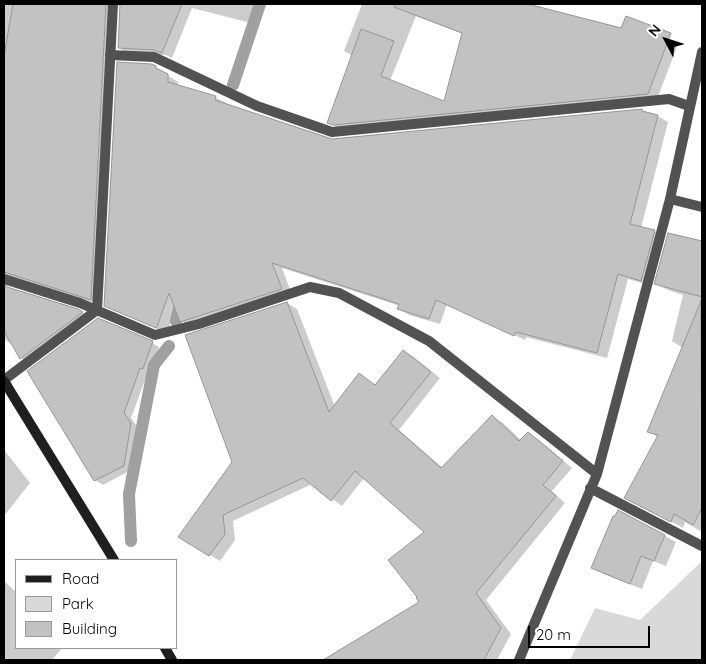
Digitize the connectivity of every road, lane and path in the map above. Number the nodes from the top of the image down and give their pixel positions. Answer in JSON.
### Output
{"nodes":[{"id":1,"x":113,"y":4,"type":"edge"},
{"id":2,"x":702,"y":52,"type":"edge"},
{"id":3,"x":110,"y":54,"type":"junction"},
{"id":4,"x":689,"y":106,"type":"junction"},
{"id":5,"x":670,"y":199,"type":"junction"},
{"id":6,"x":702,"y":207,"type":"edge"},
{"id":7,"x":4,"y":279,"type":"edge"},
{"id":8,"x":97,"y":310,"type":"junction"},
{"id":9,"x":4,"y":380,"type":"edge"},
{"id":10,"x":597,"y":474,"type":"junction"},
{"id":11,"x":590,"y":488,"type":"junction"},
{"id":12,"x":702,"y":546,"type":"edge"},
{"id":13,"x":113,"y":559,"type":"edge"},
{"id":14,"x":166,"y":649,"type":"edge"},
{"id":15,"x":172,"y":660,"type":"edge"},
{"id":16,"x":519,"y":660,"type":"edge"}],
"edges":[{"from":1,"to":3,"type":"street"},
{"from":2,"to":4,"type":"street"},
{"from":3,"to":4,"type":"street"},
{"from":3,"to":8,"type":"street"},
{"from":4,"to":5,"type":"street"},
{"from":5,"to":6,"type":"street"},
{"from":5,"to":10,"type":"street"},
{"from":7,"to":8,"type":"street"},
{"from":8,"to":9,"type":"street"},
{"from":8,"to":10,"type":"street"},
{"from":9,"to":13,"type":"street"},
{"from":10,"to":11,"type":"street"},
{"from":11,"to":12,"type":"street"},
{"from":11,"to":16,"type":"street"},
{"from":14,"to":15,"type":"street"}]}
